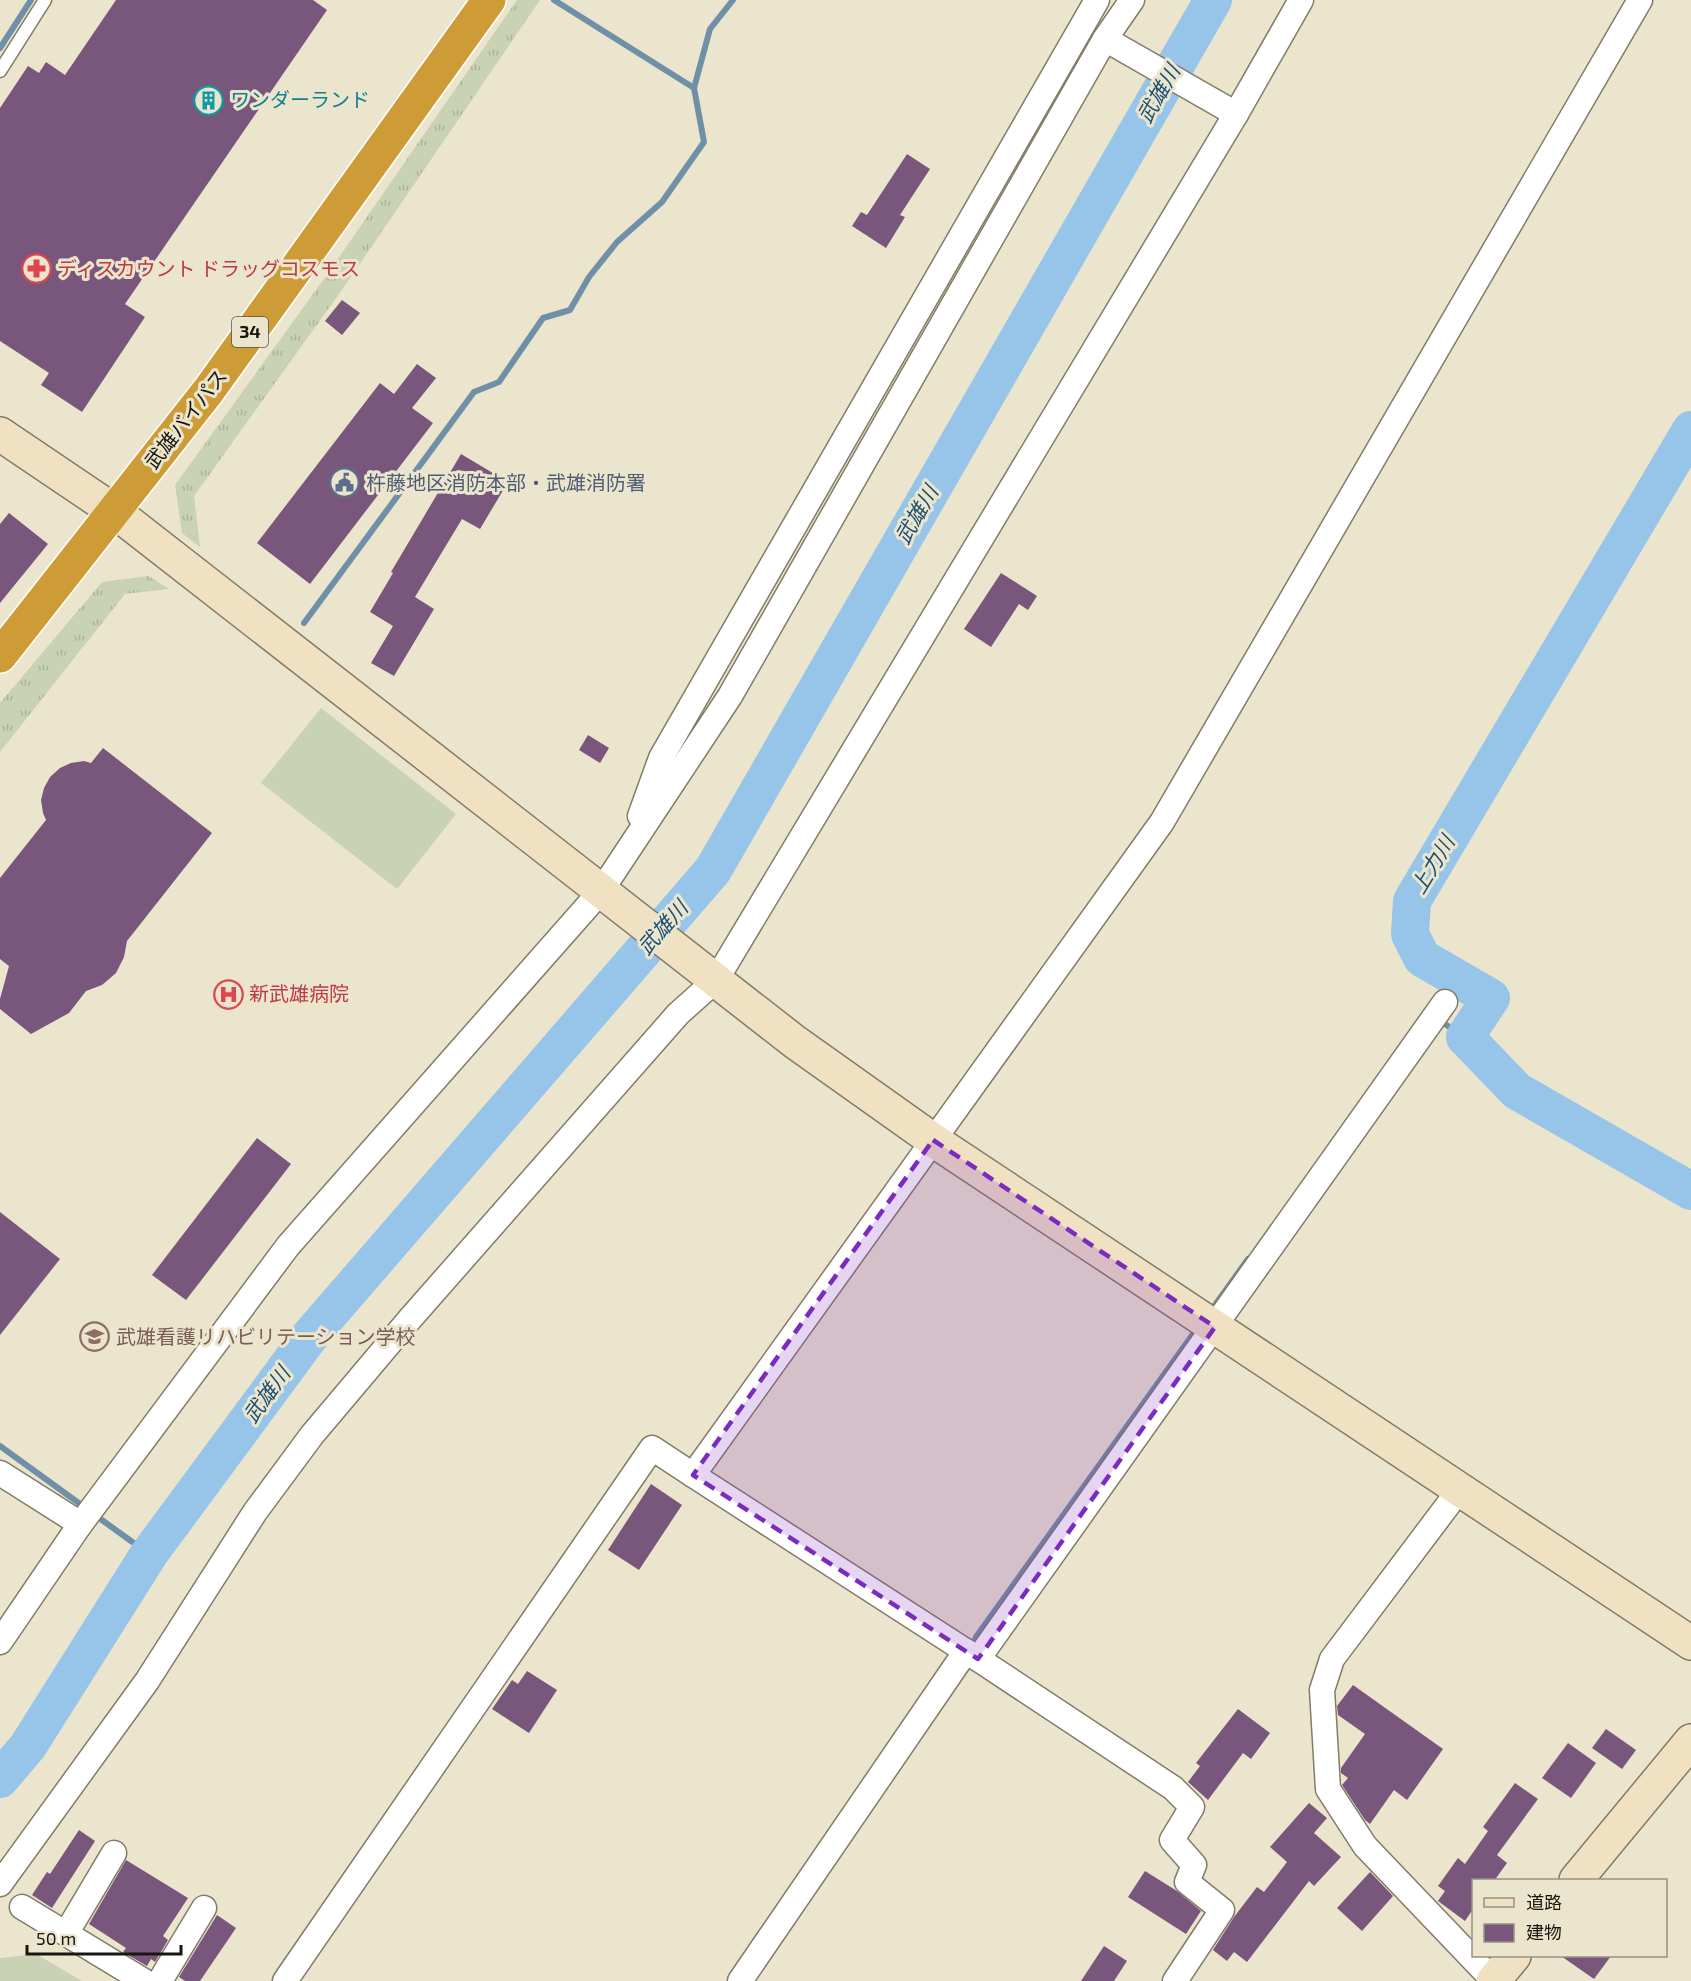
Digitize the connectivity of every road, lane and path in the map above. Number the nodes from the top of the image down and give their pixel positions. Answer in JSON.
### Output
{"nodes":[{"id":1,"x":45,"y":0,"type":"edge"},
{"id":2,"x":489,"y":0,"type":"edge"},
{"id":3,"x":1097,"y":0,"type":"edge"},
{"id":4,"x":1132,"y":0,"type":"edge"},
{"id":5,"x":1301,"y":0,"type":"edge"},
{"id":6,"x":1640,"y":0,"type":"edge"},
{"id":7,"x":1105,"y":39,"type":"junction"},
{"id":8,"x":0,"y":71,"type":"edge"},
{"id":9,"x":1236,"y":114,"type":"junction"},
{"id":10,"x":0,"y":434,"type":"edge"},
{"id":11,"x":114,"y":511,"type":"junction"},
{"id":12,"x":0,"y":656,"type":"edge"},
{"id":13,"x":629,"y":849,"type":"junction"},
{"id":14,"x":603,"y":893,"type":"junction"},
{"id":15,"x":714,"y":978,"type":"junction"},
{"id":16,"x":1444,"y":1002,"type":"dead end"},
{"id":17,"x":933,"y":1140,"type":"junction"},
{"id":18,"x":1215,"y":1327,"type":"junction"},
{"id":19,"x":0,"y":1473,"type":"edge"},
{"id":20,"x":693,"y":1475,"type":"junction"},
{"id":21,"x":1460,"y":1490,"type":"junction"},
{"id":22,"x":80,"y":1526,"type":"junction"},
{"id":23,"x":0,"y":1642,"type":"edge"},
{"id":24,"x":1691,"y":1643,"type":"edge"},
{"id":25,"x":972,"y":1655,"type":"junction"},
{"id":26,"x":1691,"y":1741,"type":"edge"},
{"id":27,"x":114,"y":1853,"type":"dead end"},
{"id":28,"x":1578,"y":1879,"type":"edge"},
{"id":29,"x":0,"y":1884,"type":"edge"},
{"id":30,"x":22,"y":1907,"type":"dead end"},
{"id":31,"x":204,"y":1908,"type":"dead end"},
{"id":32,"x":67,"y":1932,"type":"junction"},
{"id":33,"x":1513,"y":1957,"type":"edge"},
{"id":34,"x":144,"y":1981,"type":"edge"},
{"id":35,"x":160,"y":1981,"type":"edge"},
{"id":36,"x":285,"y":1981,"type":"edge"},
{"id":37,"x":740,"y":1981,"type":"edge"},
{"id":38,"x":1175,"y":1981,"type":"edge"},
{"id":39,"x":1493,"y":1981,"type":"edge"}],
"edges":[{"from":1,"to":8,"type":"lane"},
{"from":2,"to":11,"type":"highway","name":"武雄バイパス","number":"34"},
{"from":3,"to":13,"type":"street"},
{"from":4,"to":7,"type":"street"},
{"from":5,"to":9,"type":"street"},
{"from":6,"to":17,"type":"street"},
{"from":7,"to":9,"type":"street"},
{"from":7,"to":13,"type":"street"},
{"from":9,"to":15,"type":"street"},
{"from":10,"to":11,"type":"street"},
{"from":11,"to":12,"type":"highway","name":"武雄バイパス","number":"34"},
{"from":11,"to":14,"type":"street"},
{"from":13,"to":14,"type":"street"},
{"from":14,"to":15,"type":"street"},
{"from":14,"to":22,"type":"street"},
{"from":15,"to":17,"type":"street"},
{"from":15,"to":29,"type":"street"},
{"from":16,"to":18,"type":"street"},
{"from":17,"to":18,"type":"street"},
{"from":17,"to":20,"type":"street"},
{"from":18,"to":21,"type":"street"},
{"from":18,"to":25,"type":"street"},
{"from":19,"to":22,"type":"street"},
{"from":20,"to":25,"type":"street"},
{"from":20,"to":36,"type":"street"},
{"from":21,"to":24,"type":"street"},
{"from":21,"to":39,"type":"street"},
{"from":22,"to":23,"type":"street"},
{"from":25,"to":37,"type":"street"},
{"from":25,"to":38,"type":"street"},
{"from":26,"to":28,"type":"street"},
{"from":27,"to":32,"type":"street"},
{"from":30,"to":32,"type":"street"},
{"from":31,"to":35,"type":"street"},
{"from":32,"to":34,"type":"street"},
{"from":33,"to":39,"type":"street"}]}
